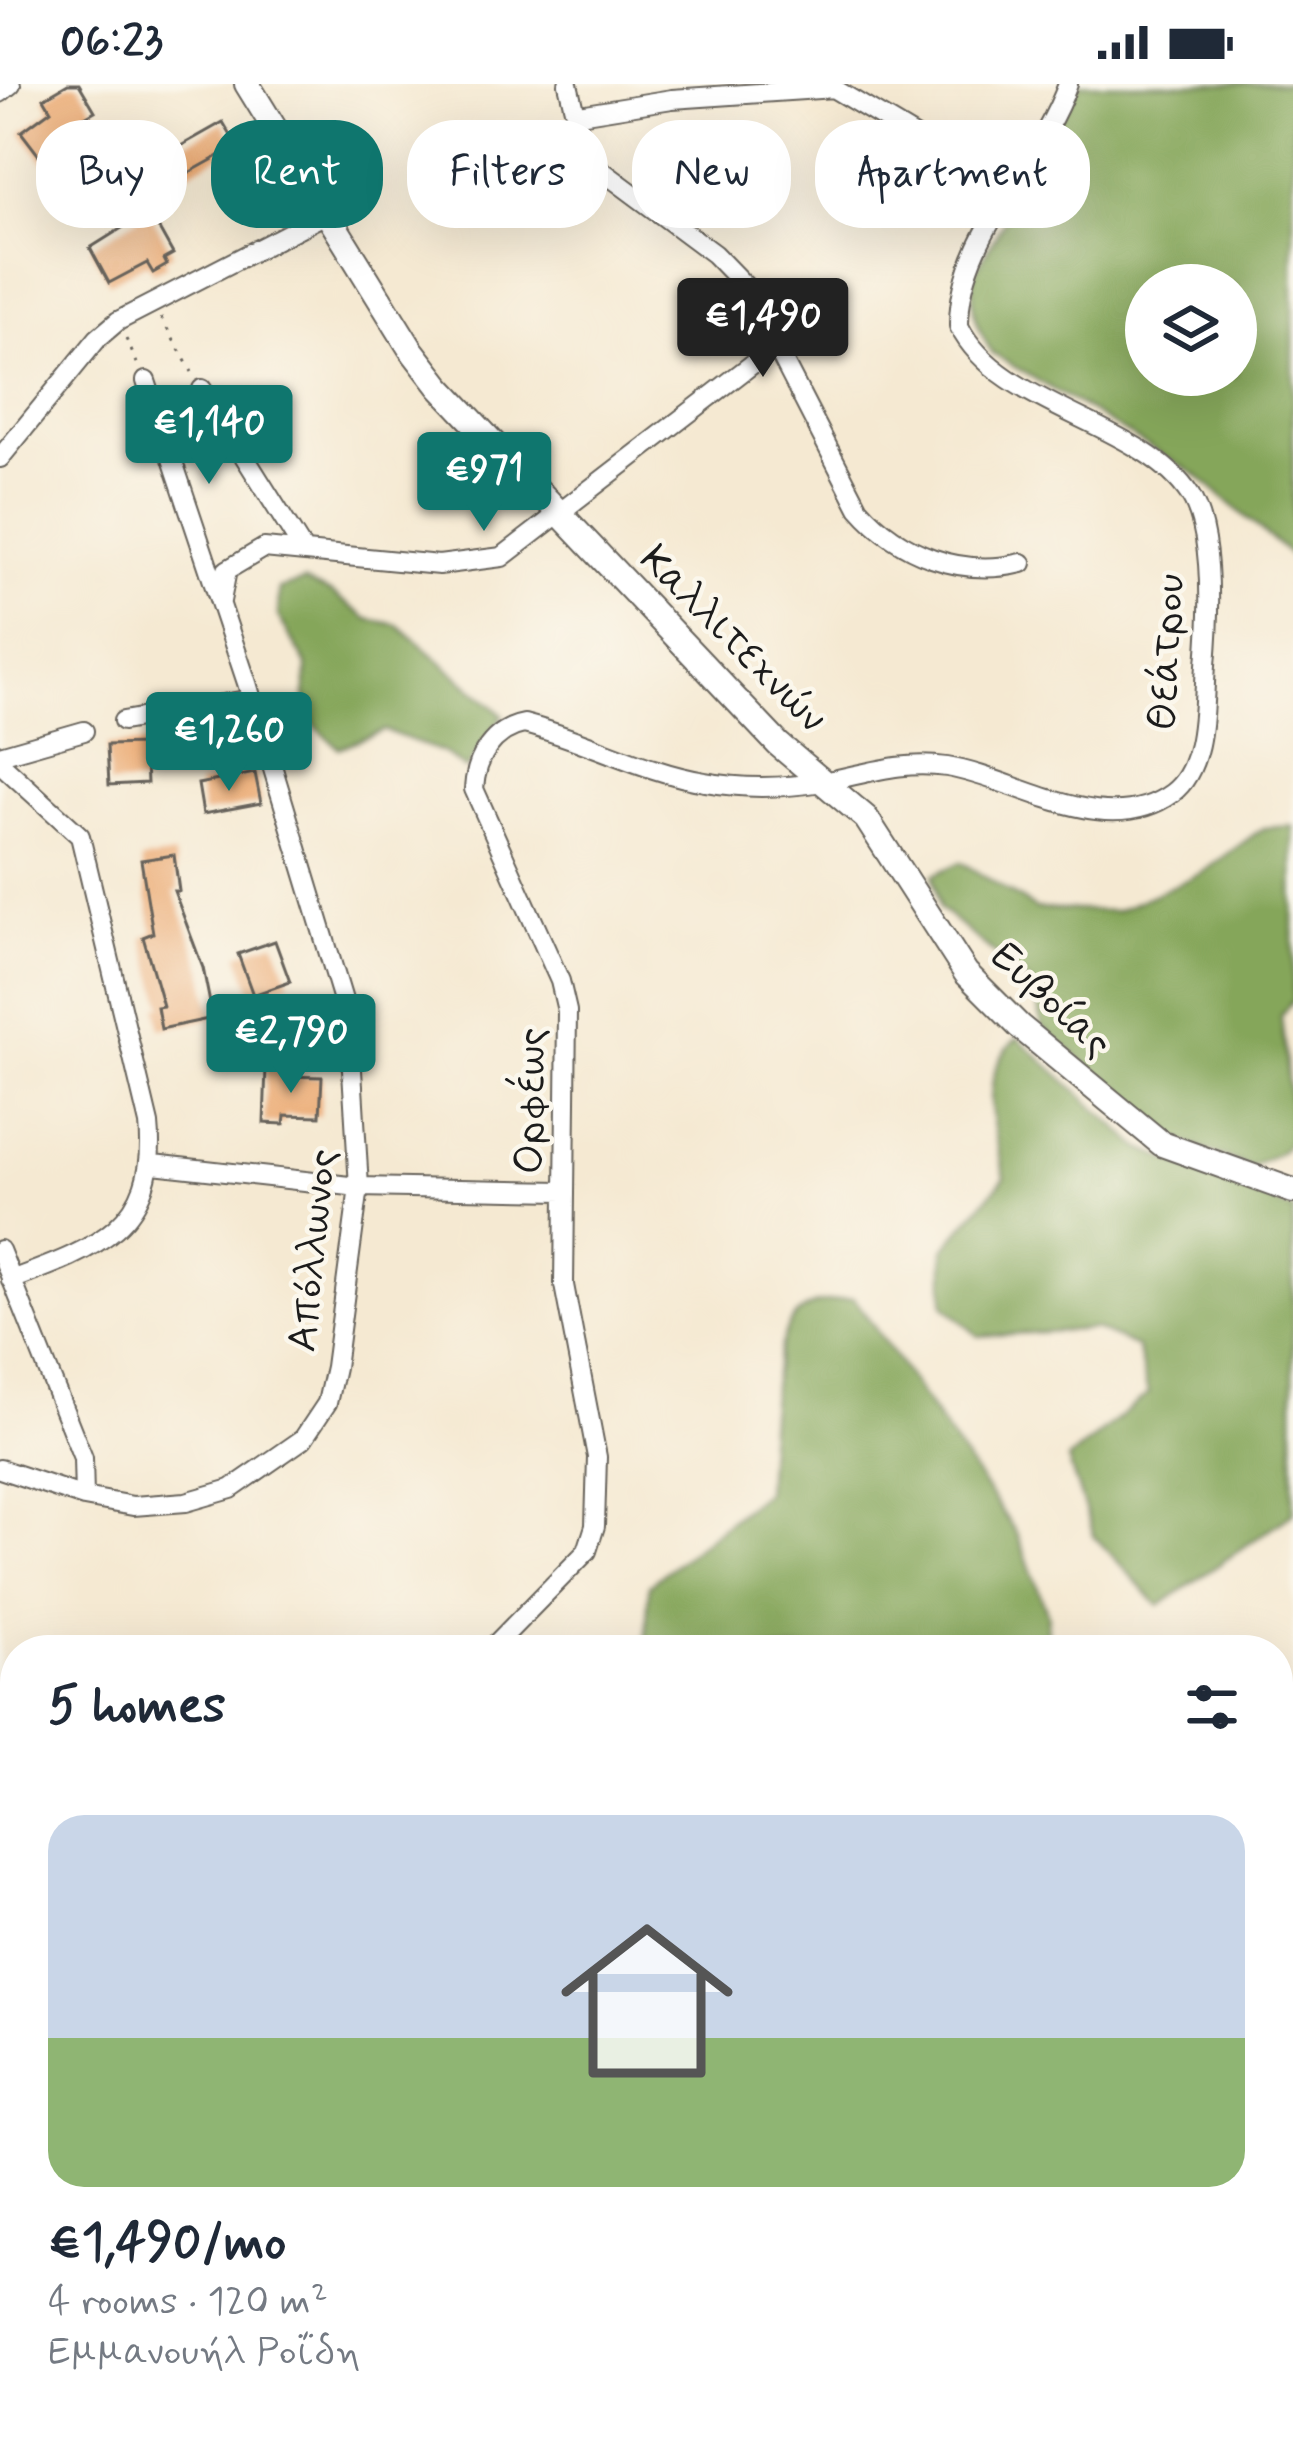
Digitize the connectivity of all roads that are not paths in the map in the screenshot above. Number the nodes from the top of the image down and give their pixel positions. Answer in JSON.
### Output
{"nodes":[{"id":1,"x":11,"y":84,"type":"edge"},
{"id":2,"x":247,"y":84,"type":"edge"},
{"id":3,"x":568,"y":84,"type":"edge"},
{"id":4,"x":1068,"y":84,"type":"edge"},
{"id":5,"x":830,"y":86,"type":"edge"},
{"id":6,"x":0,"y":94,"type":"edge"},
{"id":7,"x":579,"y":114,"type":"junction"},
{"id":8,"x":269,"y":120,"type":"edge"},
{"id":9,"x":887,"y":120,"type":"edge"},
{"id":10,"x":1054,"y":120,"type":"edge"},
{"id":11,"x":299,"y":228,"type":"edge"},
{"id":12,"x":335,"y":228,"type":"edge"},
{"id":13,"x":988,"y":228,"type":"edge"},
{"id":14,"x":776,"y":346,"type":"junction"},
{"id":15,"x":146,"y":381,"type":"road end"},
{"id":16,"x":202,"y":389,"type":"road end"},
{"id":17,"x":0,"y":458,"type":"edge"},
{"id":18,"x":557,"y":511,"type":"junction"},
{"id":19,"x":303,"y":550,"type":"junction"},
{"id":20,"x":1022,"y":563,"type":"dead end"},
{"id":21,"x":221,"y":610,"type":"junction"},
{"id":22,"x":252,"y":699,"type":"junction"},
{"id":23,"x":123,"y":721,"type":"dead end"},
{"id":24,"x":84,"y":731,"type":"dead end"},
{"id":25,"x":2,"y":764,"type":"edge"},
{"id":26,"x":828,"y":781,"type":"junction"},
{"id":27,"x":153,"y":1164,"type":"junction"},
{"id":28,"x":359,"y":1187,"type":"junction"},
{"id":29,"x":563,"y":1191,"type":"junction"},
{"id":30,"x":1293,"y":1191,"type":"edge"},
{"id":31,"x":0,"y":1250,"type":"edge"},
{"id":32,"x":11,"y":1280,"type":"junction"},
{"id":33,"x":0,"y":1469,"type":"edge"},
{"id":34,"x":84,"y":1497,"type":"junction"},
{"id":35,"x":505,"y":1635,"type":"edge"}],
"edges":[{"from":1,"to":6,"type":"street"},
{"from":2,"to":8,"type":"street","name":"Καλλιτεχνών"},
{"from":3,"to":7,"type":"street"},
{"from":4,"to":10,"type":"street","name":"Θεάτρου"},
{"from":5,"to":7,"type":"street"},
{"from":5,"to":9,"type":"street"},
{"from":7,"to":14,"type":"street"},
{"from":11,"to":17,"type":"street"},
{"from":12,"to":18,"type":"street","name":"Καλλιτεχνών"},
{"from":13,"to":26,"type":"street","name":"Θεάτρου"},
{"from":14,"to":18,"type":"street"},
{"from":14,"to":20,"type":"street"},
{"from":15,"to":21,"type":"street","name":"Απόλλωνος"},
{"from":16,"to":19,"type":"street"},
{"from":18,"to":19,"type":"street"},
{"from":18,"to":26,"type":"street","name":"Καλλιτεχνών"},
{"from":19,"to":21,"type":"street"},
{"from":21,"to":22,"type":"street","name":"Απόλλωνος"},
{"from":22,"to":23,"type":"street"},
{"from":22,"to":28,"type":"street","name":"Απόλλωνος"},
{"from":24,"to":25,"type":"street"},
{"from":25,"to":27,"type":"street"},
{"from":26,"to":29,"type":"street","name":"Ορφέως"},
{"from":26,"to":30,"type":"street","name":"Ευβοίας"},
{"from":27,"to":28,"type":"street"},
{"from":27,"to":32,"type":"street"},
{"from":28,"to":29,"type":"street"},
{"from":28,"to":34,"type":"street","name":"Απόλλωνος"},
{"from":29,"to":35,"type":"street","name":"Ορφέως"},
{"from":31,"to":32,"type":"street"},
{"from":32,"to":34,"type":"street"},
{"from":33,"to":34,"type":"street","name":"Απόλλωνος"}]}
